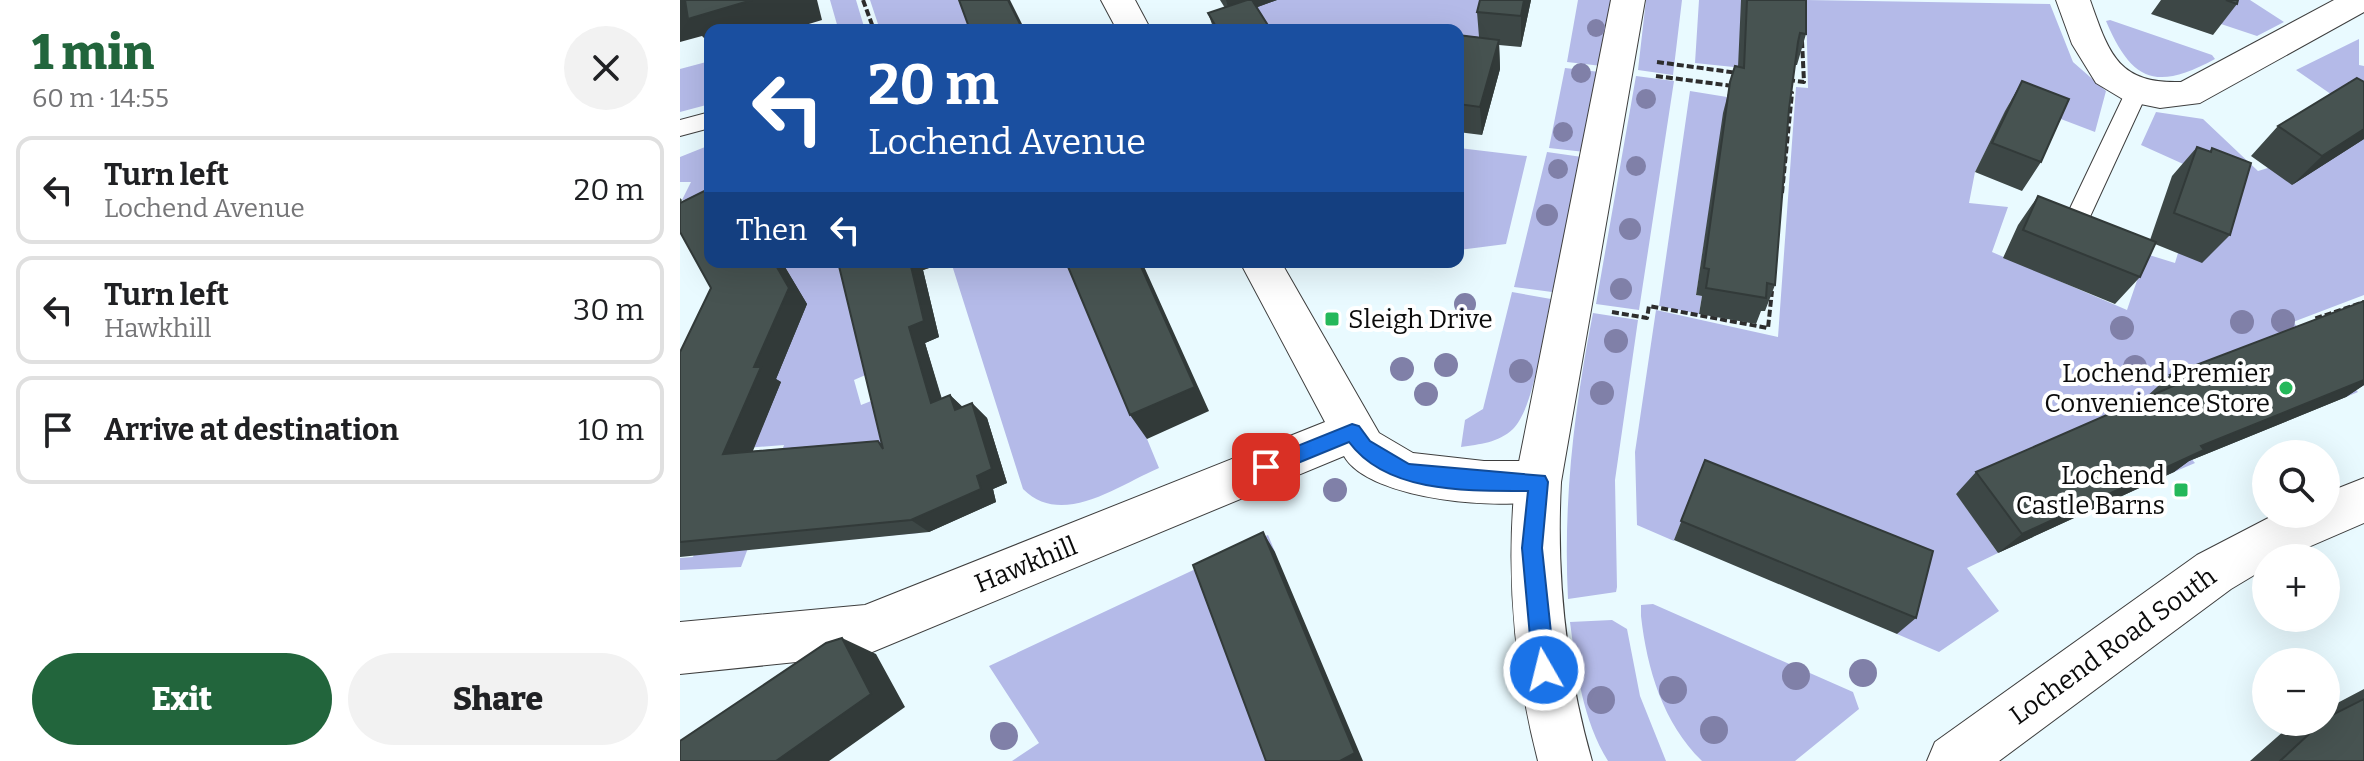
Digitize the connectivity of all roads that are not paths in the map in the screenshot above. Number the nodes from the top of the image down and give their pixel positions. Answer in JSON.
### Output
{"nodes":[{"id":1,"x":1118,"y":0,"type":"edge"},
{"id":2,"x":1628,"y":0,"type":"edge"},
{"id":3,"x":2073,"y":0,"type":"edge"},
{"id":4,"x":2360,"y":0,"type":"edge"},
{"id":5,"x":1131,"y":24,"type":"edge"},
{"id":6,"x":2137,"y":91,"type":"junction"},
{"id":7,"x":704,"y":122,"type":"edge"},
{"id":8,"x":680,"y":128,"type":"edge"},
{"id":9,"x":2076,"y":221,"type":"edge"},
{"id":10,"x":1263,"y":268,"type":"edge"},
{"id":11,"x":1352,"y":432,"type":"junction"},
{"id":12,"x":1538,"y":482,"type":"junction"},
{"id":13,"x":2364,"y":500,"type":"edge"},
{"id":14,"x":682,"y":654,"type":"edge"},
{"id":15,"x":1565,"y":761,"type":"edge"},
{"id":16,"x":1954,"y":761,"type":"edge"}],
"edges":[{"from":1,"to":5,"type":"street"},
{"from":2,"to":12,"type":"street"},
{"from":3,"to":6,"type":"street"},
{"from":4,"to":6,"type":"street"},
{"from":6,"to":9,"type":"lane"},
{"from":7,"to":8,"type":"lane"},
{"from":10,"to":11,"type":"street"},
{"from":11,"to":12,"type":"street"},
{"from":11,"to":14,"type":"street","name":"Hawkhill"},
{"from":12,"to":15,"type":"street"},
{"from":13,"to":16,"type":"street","name":"Lochend Road South"}]}
